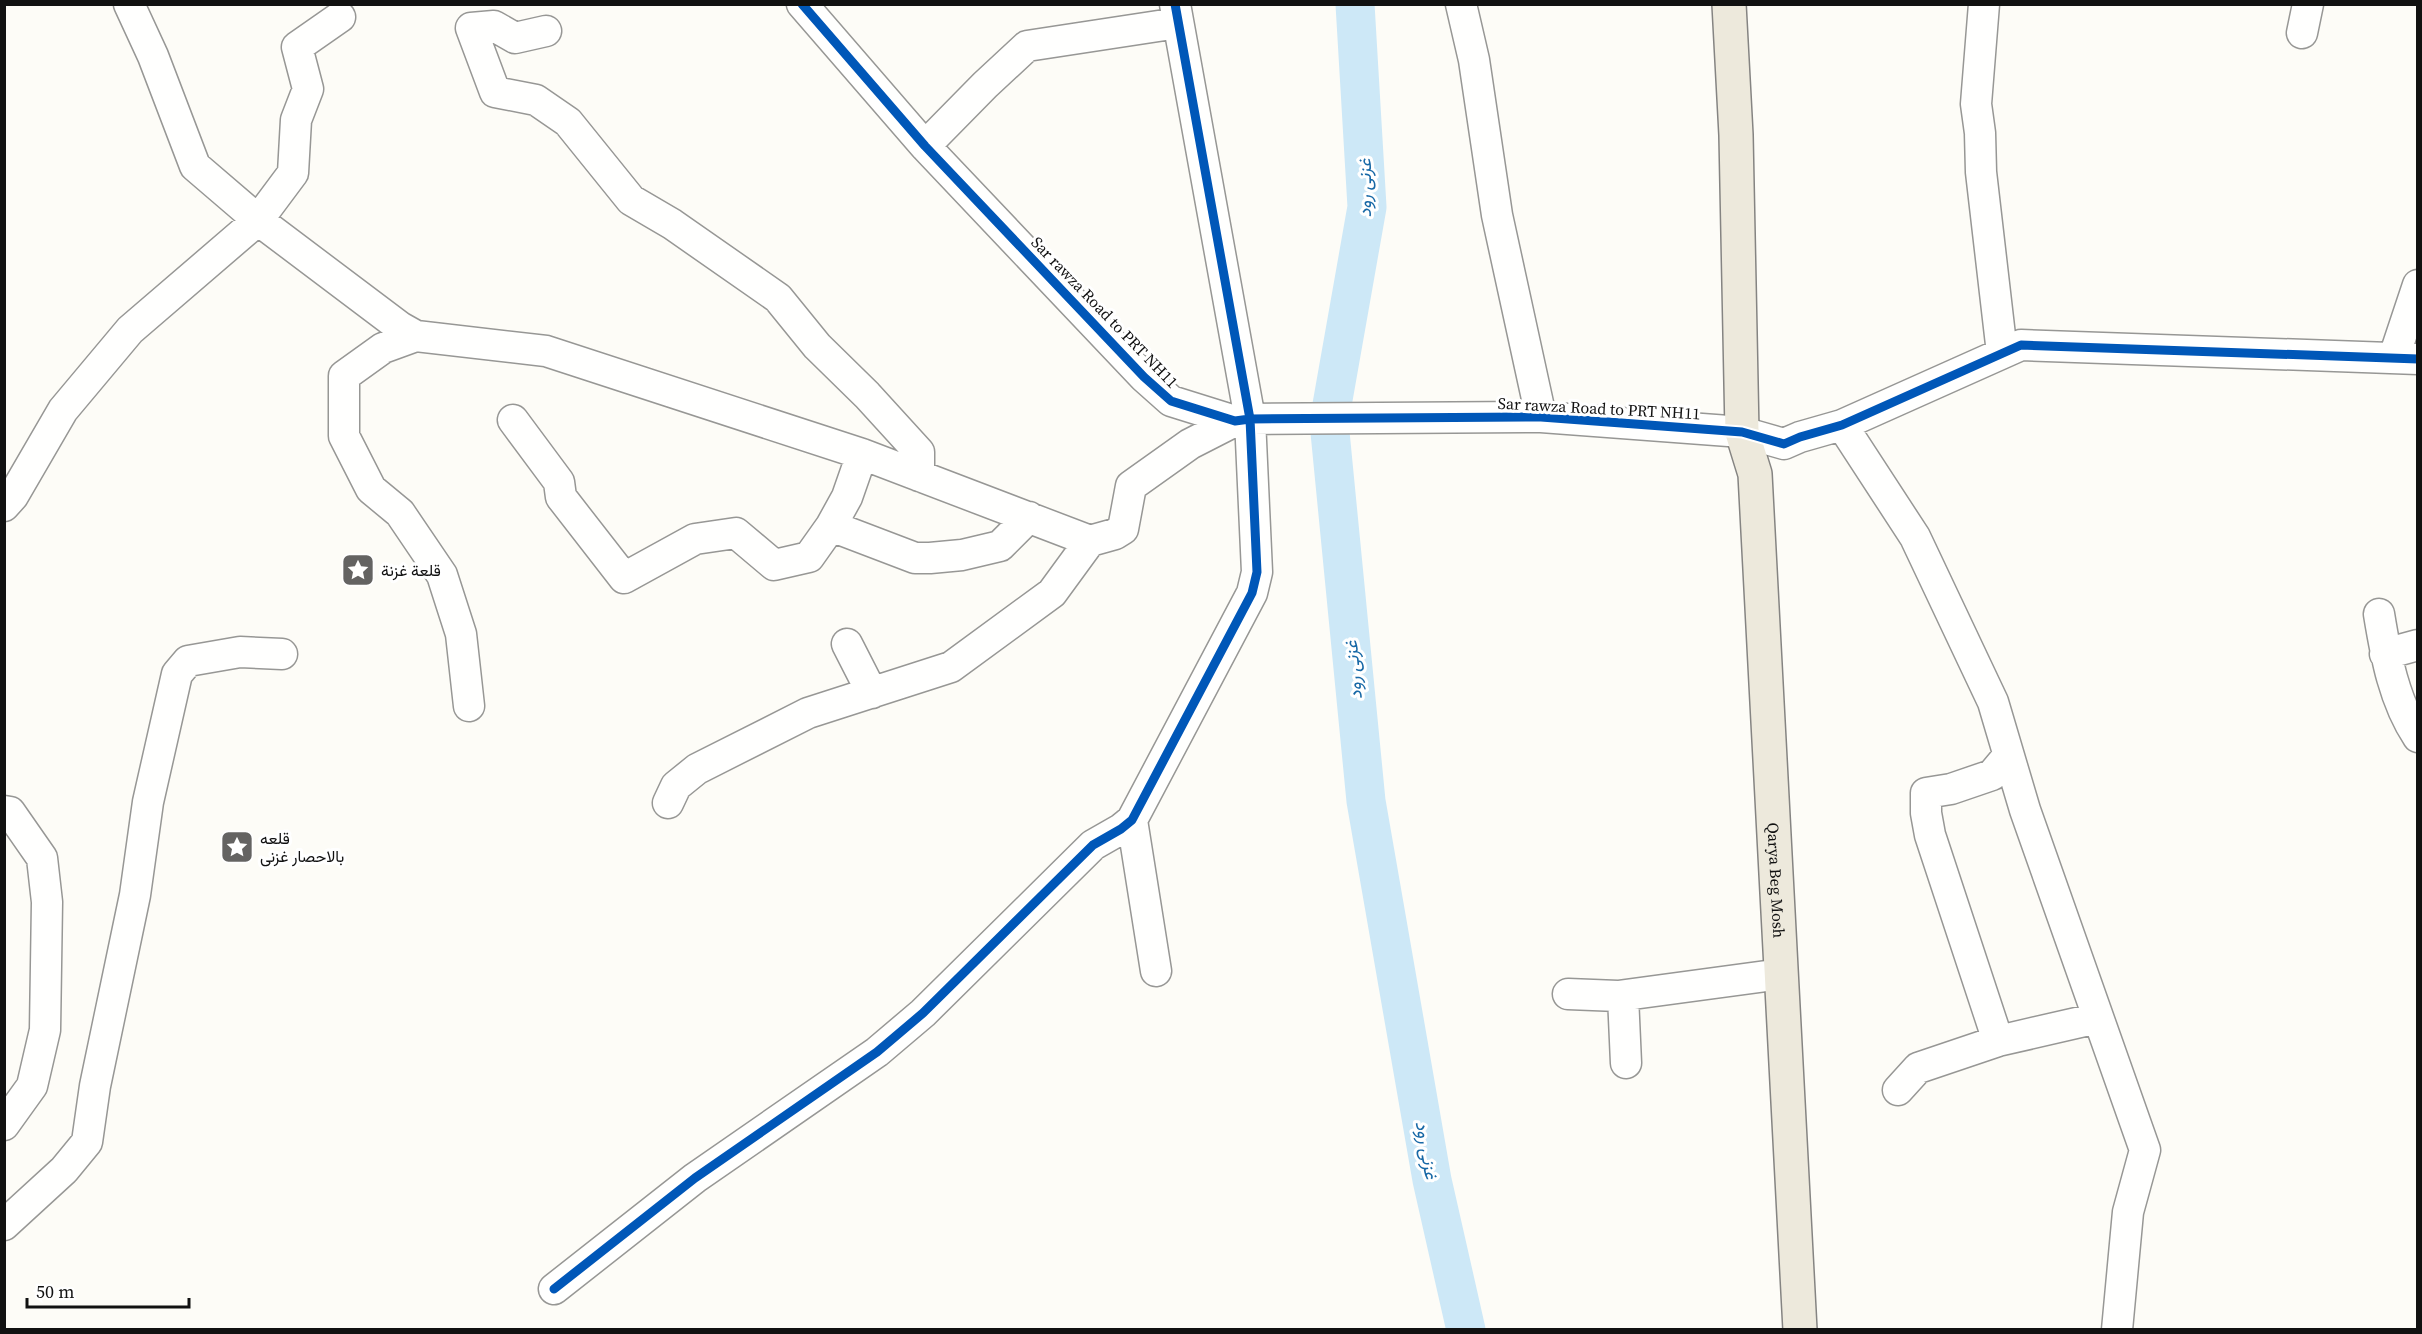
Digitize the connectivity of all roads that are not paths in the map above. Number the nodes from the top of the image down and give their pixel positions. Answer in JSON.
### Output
{"nodes":[{"id":1,"x":129,"y":4,"type":"edge"},
{"id":2,"x":802,"y":4,"type":"edge"},
{"id":3,"x":1461,"y":4,"type":"edge"},
{"id":4,"x":1729,"y":4,"type":"edge"},
{"id":5,"x":1984,"y":4,"type":"edge"},
{"id":6,"x":1176,"y":14,"type":"edge"},
{"id":7,"x":340,"y":16,"type":"dead end"},
{"id":8,"x":546,"y":31,"type":"dead end"},
{"id":9,"x":925,"y":146,"type":"junction"},
{"id":10,"x":258,"y":220,"type":"junction"},
{"id":11,"x":2418,"y":285,"type":"edge"},
{"id":12,"x":416,"y":336,"type":"junction"},
{"id":13,"x":2002,"y":353,"type":"junction"},
{"id":14,"x":2406,"y":358,"type":"edge"},
{"id":15,"x":1541,"y":417,"type":"junction"},
{"id":16,"x":1252,"y":419,"type":"junction"},
{"id":17,"x":513,"y":420,"type":"dead end"},
{"id":18,"x":1842,"y":425,"type":"junction"},
{"id":19,"x":1742,"y":432,"type":"junction"},
{"id":20,"x":862,"y":454,"type":"junction"},
{"id":21,"x":919,"y":476,"type":"junction"},
{"id":22,"x":7,"y":490,"type":"edge"},
{"id":23,"x":1029,"y":517,"type":"junction"},
{"id":24,"x":831,"y":526,"type":"junction"},
{"id":25,"x":1090,"y":541,"type":"junction"},
{"id":26,"x":2379,"y":614,"type":"dead end"},
{"id":27,"x":847,"y":644,"type":"dead end"},
{"id":28,"x":2418,"y":645,"type":"edge"},
{"id":29,"x":282,"y":654,"type":"dead end"},
{"id":30,"x":2385,"y":654,"type":"junction"},
{"id":31,"x":872,"y":693,"type":"junction"},
{"id":32,"x":469,"y":706,"type":"dead end"},
{"id":33,"x":2418,"y":737,"type":"edge"},
{"id":34,"x":2008,"y":756,"type":"junction"},
{"id":35,"x":668,"y":803,"type":"dead end"},
{"id":36,"x":4,"y":811,"type":"edge"},
{"id":37,"x":1132,"y":820,"type":"junction"},
{"id":38,"x":1156,"y":971,"type":"dead end"},
{"id":39,"x":1781,"y":974,"type":"junction"},
{"id":40,"x":1568,"y":994,"type":"dead end"},
{"id":41,"x":1623,"y":996,"type":"junction"},
{"id":42,"x":2098,"y":1018,"type":"junction"},
{"id":43,"x":1998,"y":1041,"type":"junction"},
{"id":44,"x":1626,"y":1063,"type":"dead end"},
{"id":45,"x":1898,"y":1090,"type":"dead end"},
{"id":46,"x":4,"y":1125,"type":"edge"},
{"id":47,"x":4,"y":1225,"type":"edge"},
{"id":48,"x":554,"y":1289,"type":"dead end"},
{"id":49,"x":1800,"y":1329,"type":"edge"},
{"id":50,"x":2117,"y":1329,"type":"edge"}],
"edges":[{"from":1,"to":10,"type":"street"},
{"from":2,"to":9,"type":"street","name":"Sar rawza Road to PRT NH11"},
{"from":3,"to":15,"type":"street"},
{"from":4,"to":19,"type":"main road"},
{"from":5,"to":13,"type":"street"},
{"from":6,"to":9,"type":"street"},
{"from":6,"to":16,"type":"street"},
{"from":7,"to":10,"type":"street"},
{"from":8,"to":21,"type":"street"},
{"from":9,"to":16,"type":"street","name":"Sar rawza Road to PRT NH11"},
{"from":10,"to":12,"type":"street"},
{"from":10,"to":22,"type":"street"},
{"from":11,"to":14,"type":"street"},
{"from":12,"to":20,"type":"street"},
{"from":12,"to":32,"type":"street"},
{"from":13,"to":14,"type":"street","name":"Sar rawza Road to PRT NH11"},
{"from":13,"to":18,"type":"street","name":"Sar rawza Road to PRT NH11"},
{"from":15,"to":16,"type":"street","name":"Sar rawza Road to PRT NH11"},
{"from":15,"to":19,"type":"street","name":"Sar rawza Road to PRT NH11"},
{"from":16,"to":25,"type":"street"},
{"from":16,"to":37,"type":"street"},
{"from":17,"to":24,"type":"street"},
{"from":18,"to":19,"type":"street","name":"Sar rawza Road to PRT NH11"},
{"from":18,"to":34,"type":"street"},
{"from":19,"to":39,"type":"main road","name":"Qarya Beg Mosh"},
{"from":20,"to":21,"type":"street"},
{"from":20,"to":24,"type":"street"},
{"from":21,"to":23,"type":"street"},
{"from":23,"to":24,"type":"street"},
{"from":23,"to":25,"type":"street"},
{"from":25,"to":31,"type":"street"},
{"from":26,"to":30,"type":"street"},
{"from":27,"to":31,"type":"street"},
{"from":28,"to":30,"type":"street"},
{"from":29,"to":47,"type":"street"},
{"from":30,"to":33,"type":"street"},
{"from":31,"to":35,"type":"street"},
{"from":34,"to":42,"type":"street"},
{"from":34,"to":43,"type":"street"},
{"from":36,"to":46,"type":"street"},
{"from":37,"to":38,"type":"street"},
{"from":37,"to":48,"type":"street"},
{"from":39,"to":41,"type":"street"},
{"from":39,"to":49,"type":"main road","name":"Qarya Beg Mosh"},
{"from":40,"to":41,"type":"street"},
{"from":41,"to":44,"type":"street"},
{"from":42,"to":43,"type":"street"},
{"from":42,"to":50,"type":"street"},
{"from":43,"to":45,"type":"street"}]}
